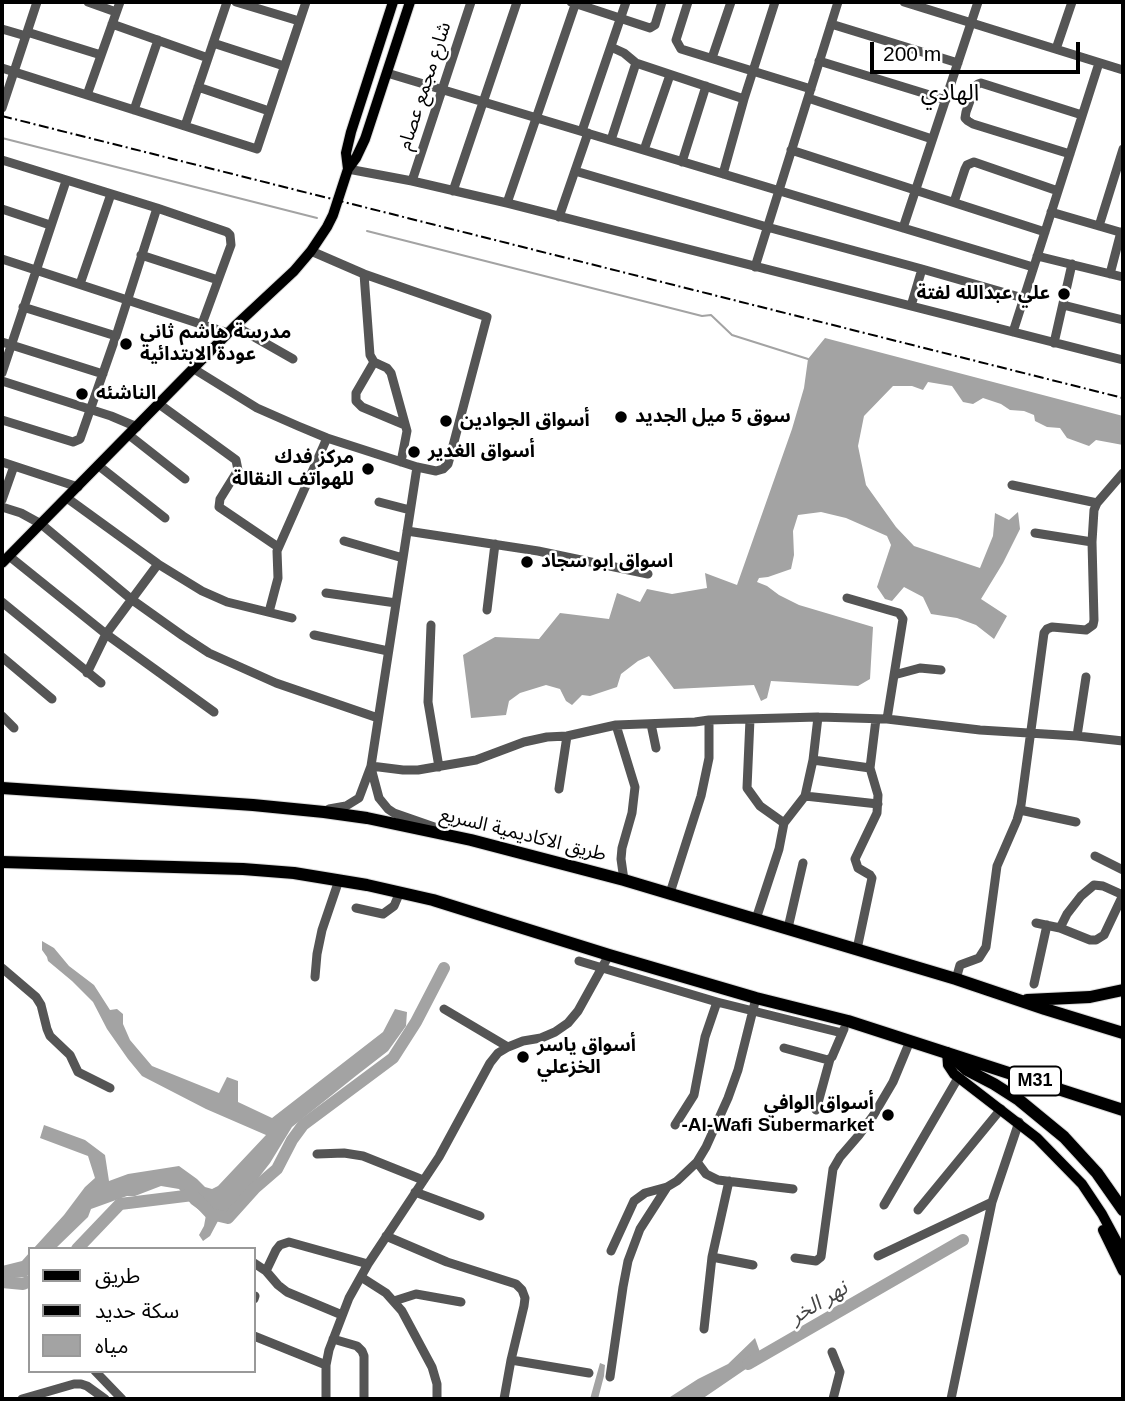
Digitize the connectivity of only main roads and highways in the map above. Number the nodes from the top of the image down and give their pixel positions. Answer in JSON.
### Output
{"nodes":[{"id":1,"x":393,"y":2,"type":"edge"},
{"id":2,"x":410,"y":2,"type":"edge"},
{"id":3,"x":348,"y":169,"type":"junction"},
{"id":4,"x":5,"y":559,"type":"edge"},
{"id":5,"x":2,"y":788,"type":"edge"},
{"id":6,"x":2,"y":862,"type":"edge"},
{"id":7,"x":1123,"y":989,"type":"edge"},
{"id":8,"x":1019,"y":1000,"type":"junction"},
{"id":9,"x":1123,"y":1033,"type":"edge"},
{"id":10,"x":947,"y":1052,"type":"junction"},
{"id":11,"x":1123,"y":1110,"type":"edge"},
{"id":12,"x":1076,"y":1179,"type":"junction"},
{"id":13,"x":1123,"y":1210,"type":"edge"},
{"id":14,"x":1123,"y":1252,"type":"edge"},
{"id":15,"x":1123,"y":1271,"type":"edge"}],
"edges":[{"from":1,"to":3,"type":"main road"},
{"from":2,"to":3,"type":"main road"},
{"from":3,"to":4,"type":"main road"},
{"from":5,"to":8,"type":"highway","name":"طريق الاكاديمية السريع"},
{"from":6,"to":10,"type":"highway"},
{"from":7,"to":8,"type":"highway"},
{"from":8,"to":9,"type":"highway","name":"طريق الاكاديمية السريع"},
{"from":10,"to":11,"type":"highway","number":"M31"},
{"from":10,"to":12,"type":"main road"},
{"from":10,"to":13,"type":"highway"},
{"from":12,"to":14,"type":"main road"},
{"from":12,"to":15,"type":"main road"}]}
